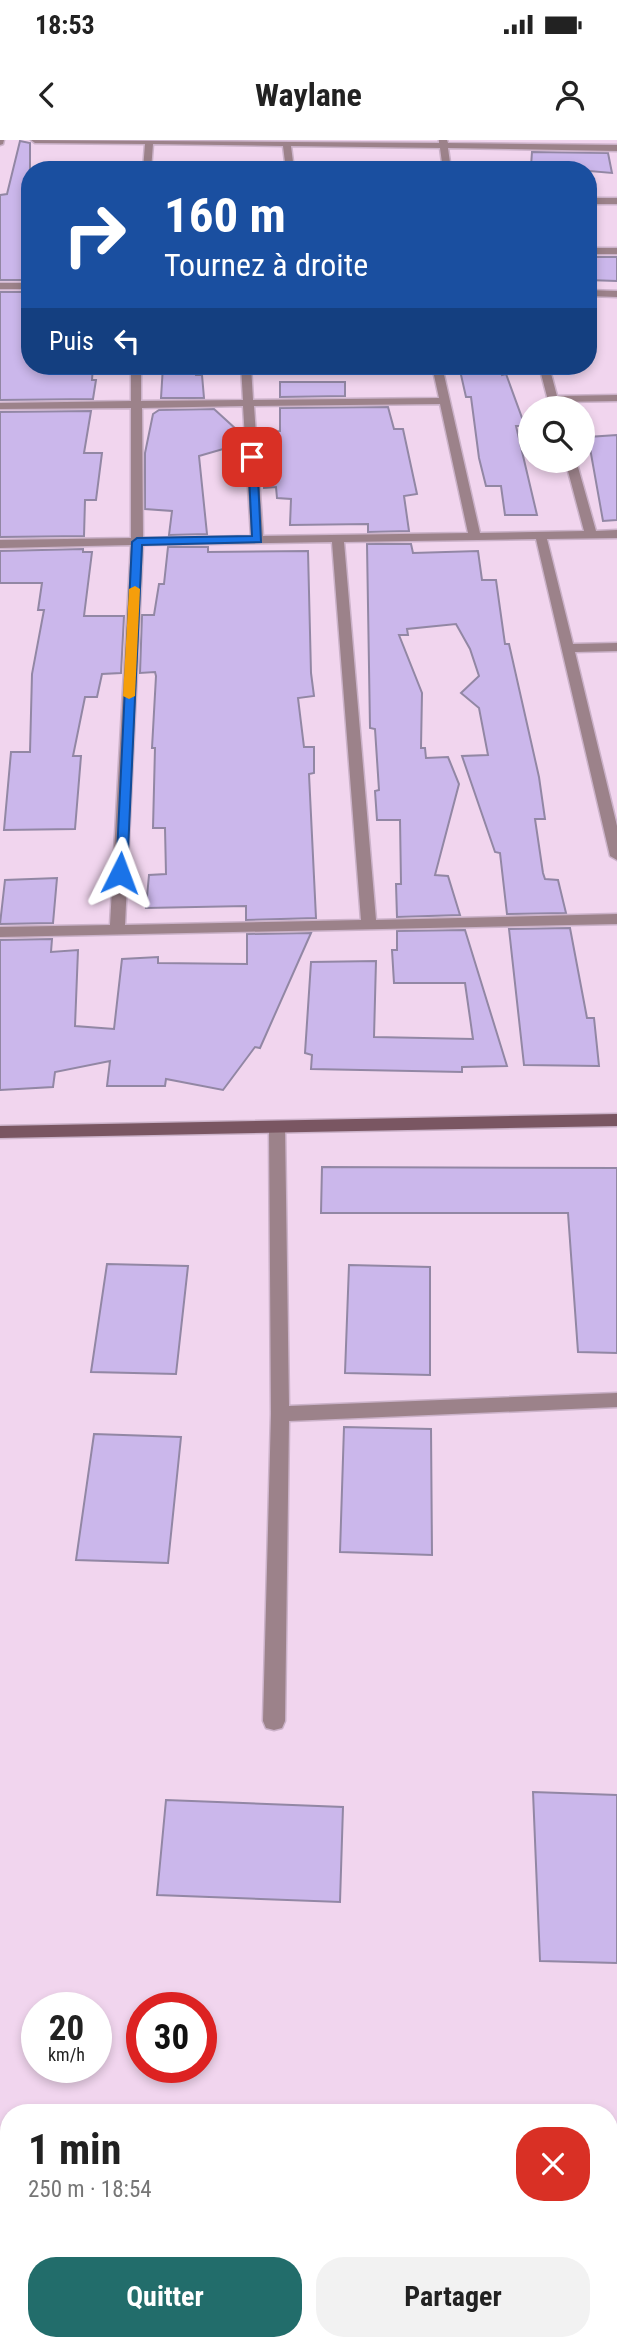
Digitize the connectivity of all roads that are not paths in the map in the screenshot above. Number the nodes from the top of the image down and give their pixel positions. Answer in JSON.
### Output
{"nodes":[{"id":1,"x":34,"y":140,"type":"edge"},
{"id":2,"x":149,"y":141,"type":"edge"},
{"id":3,"x":444,"y":143,"type":"edge"},
{"id":4,"x":287,"y":144,"type":"junction"},
{"id":5,"x":617,"y":148,"type":"edge"},
{"id":6,"x":148,"y":161,"type":"edge"},
{"id":7,"x":288,"y":161,"type":"edge"},
{"id":8,"x":446,"y":161,"type":"edge"},
{"id":9,"x":597,"y":201,"type":"edge"},
{"id":10,"x":617,"y":201,"type":"edge"},
{"id":11,"x":597,"y":251,"type":"edge"},
{"id":12,"x":617,"y":251,"type":"edge"},
{"id":13,"x":0,"y":286,"type":"edge"},
{"id":14,"x":21,"y":286,"type":"edge"},
{"id":15,"x":597,"y":293,"type":"edge"},
{"id":16,"x":617,"y":293,"type":"edge"},
{"id":17,"x":136,"y":375,"type":"edge"},
{"id":18,"x":246,"y":375,"type":"edge"},
{"id":19,"x":439,"y":375,"type":"edge"},
{"id":20,"x":546,"y":375,"type":"edge"},
{"id":21,"x":552,"y":396,"type":"edge"},
{"id":22,"x":617,"y":398,"type":"edge"},
{"id":23,"x":595,"y":400,"type":"edge"},
{"id":24,"x":445,"y":401,"type":"junction"},
{"id":25,"x":248,"y":403,"type":"junction"},
{"id":26,"x":135,"y":405,"type":"junction"},
{"id":27,"x":0,"y":406,"type":"edge"},
{"id":28,"x":574,"y":473,"type":"edge"},
{"id":29,"x":592,"y":534,"type":"junction"},
{"id":30,"x":617,"y":534,"type":"edge"},
{"id":31,"x":475,"y":536,"type":"junction"},
{"id":32,"x":541,"y":536,"type":"junction"},
{"id":33,"x":338,"y":538,"type":"junction"},
{"id":34,"x":257,"y":540,"type":"junction"},
{"id":35,"x":137,"y":542,"type":"junction"},
{"id":36,"x":0,"y":544,"type":"edge"},
{"id":37,"x":617,"y":647,"type":"edge"},
{"id":38,"x":568,"y":648,"type":"junction"},
{"id":39,"x":617,"y":856,"type":"edge"},
{"id":40,"x":617,"y":919,"type":"edge"},
{"id":41,"x":369,"y":922,"type":"junction"},
{"id":42,"x":117,"y":928,"type":"junction"},
{"id":43,"x":0,"y":932,"type":"edge"},
{"id":44,"x":617,"y":1120,"type":"edge"},
{"id":45,"x":277,"y":1127,"type":"junction"},
{"id":46,"x":0,"y":1132,"type":"edge"},
{"id":47,"x":617,"y":1399,"type":"edge"},
{"id":48,"x":280,"y":1414,"type":"junction"},
{"id":49,"x":274,"y":1721,"type":"dead end"}],
"edges":[{"from":1,"to":2,"type":"street"},
{"from":2,"to":4,"type":"street"},
{"from":2,"to":6,"type":"street"},
{"from":3,"to":4,"type":"street"},
{"from":3,"to":5,"type":"street"},
{"from":3,"to":8,"type":"street"},
{"from":4,"to":7,"type":"street"},
{"from":9,"to":10,"type":"street"},
{"from":11,"to":12,"type":"street"},
{"from":13,"to":14,"type":"street"},
{"from":15,"to":16,"type":"street"},
{"from":17,"to":26,"type":"street"},
{"from":18,"to":25,"type":"street"},
{"from":19,"to":24,"type":"street"},
{"from":20,"to":21,"type":"street"},
{"from":22,"to":23,"type":"street"},
{"from":24,"to":25,"type":"street"},
{"from":24,"to":31,"type":"street"},
{"from":25,"to":26,"type":"street"},
{"from":25,"to":34,"type":"street"},
{"from":26,"to":27,"type":"street"},
{"from":26,"to":35,"type":"street"},
{"from":28,"to":29,"type":"street"},
{"from":29,"to":30,"type":"street"},
{"from":29,"to":32,"type":"street"},
{"from":31,"to":32,"type":"street"},
{"from":31,"to":33,"type":"street"},
{"from":32,"to":38,"type":"street"},
{"from":33,"to":34,"type":"street"},
{"from":33,"to":41,"type":"street"},
{"from":34,"to":35,"type":"street"},
{"from":35,"to":36,"type":"street"},
{"from":35,"to":42,"type":"street"},
{"from":37,"to":38,"type":"street"},
{"from":38,"to":39,"type":"street"},
{"from":40,"to":41,"type":"street"},
{"from":41,"to":42,"type":"street"},
{"from":42,"to":43,"type":"street"},
{"from":44,"to":45,"type":"street"},
{"from":45,"to":46,"type":"street"},
{"from":45,"to":48,"type":"street"},
{"from":47,"to":48,"type":"street"},
{"from":48,"to":49,"type":"street"}]}
